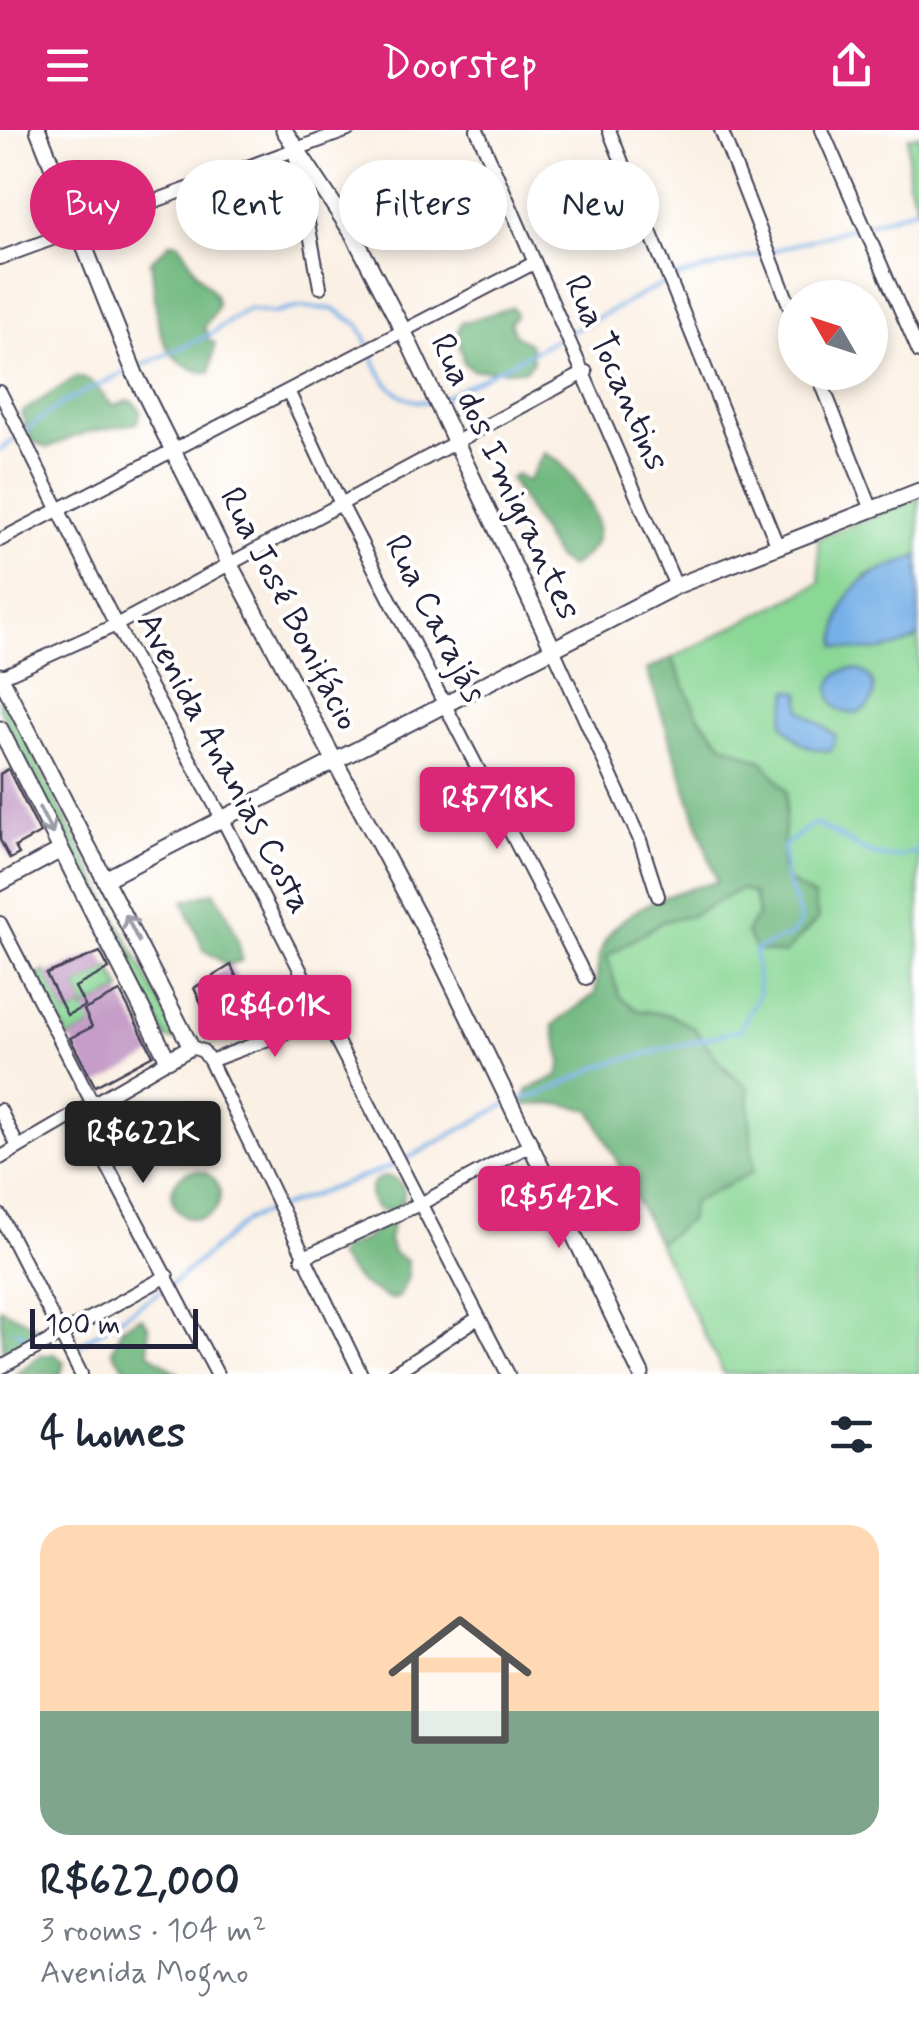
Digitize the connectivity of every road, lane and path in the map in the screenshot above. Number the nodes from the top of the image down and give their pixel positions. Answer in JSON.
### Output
{"nodes":[{"id":1,"x":38,"y":130,"type":"edge"},
{"id":2,"x":284,"y":130,"type":"edge"},
{"id":3,"x":348,"y":130,"type":"edge"},
{"id":4,"x":477,"y":130,"type":"edge"},
{"id":5,"x":609,"y":130,"type":"edge"},
{"id":6,"x":721,"y":130,"type":"edge"},
{"id":7,"x":822,"y":130,"type":"edge"},
{"id":8,"x":294,"y":148,"type":"junction"},
{"id":9,"x":49,"y":160,"type":"edge"},
{"id":10,"x":156,"y":201,"type":"edge"},
{"id":11,"x":30,"y":248,"type":"edge"},
{"id":12,"x":83,"y":250,"type":"edge"},
{"id":13,"x":0,"y":258,"type":"edge"},
{"id":14,"x":534,"y":264,"type":"junction"},
{"id":15,"x":779,"y":280,"type":"edge"},
{"id":16,"x":320,"y":287,"type":"dead end"},
{"id":17,"x":402,"y":328,"type":"junction"},
{"id":18,"x":919,"y":352,"type":"edge"},
{"id":19,"x":586,"y":372,"type":"junction"},
{"id":20,"x":823,"y":390,"type":"edge"},
{"id":21,"x":0,"y":392,"type":"edge"},
{"id":22,"x":289,"y":393,"type":"junction"},
{"id":23,"x":455,"y":447,"type":"junction"},
{"id":24,"x":174,"y":450,"type":"junction"},
{"id":25,"x":919,"y":491,"type":"edge"},
{"id":26,"x":342,"y":506,"type":"junction"},
{"id":27,"x":872,"y":510,"type":"junction"},
{"id":28,"x":58,"y":511,"type":"junction"},
{"id":29,"x":0,"y":540,"type":"edge"},
{"id":30,"x":778,"y":547,"type":"junction"},
{"id":31,"x":229,"y":563,"type":"junction"},
{"id":32,"x":676,"y":586,"type":"junction"},
{"id":33,"x":116,"y":626,"type":"junction"},
{"id":34,"x":554,"y":651,"type":"junction"},
{"id":35,"x":0,"y":676,"type":"edge"},
{"id":36,"x":446,"y":706,"type":"junction"},
{"id":37,"x":0,"y":729,"type":"edge"},
{"id":38,"x":336,"y":764,"type":"junction"},
{"id":39,"x":222,"y":818,"type":"junction"},
{"id":40,"x":61,"y":850,"type":"junction"},
{"id":41,"x":107,"y":878,"type":"junction"},
{"id":42,"x":0,"y":883,"type":"edge"},
{"id":43,"x":658,"y":896,"type":"dead end"},
{"id":44,"x":0,"y":923,"type":"edge"},
{"id":45,"x":586,"y":978,"type":"dead end"},
{"id":46,"x":324,"y":1018,"type":"junction"},
{"id":47,"x":191,"y":1047,"type":"junction"},
{"id":48,"x":168,"y":1060,"type":"junction"},
{"id":49,"x":210,"y":1061,"type":"junction"},
{"id":50,"x":93,"y":1104,"type":"junction"},
{"id":51,"x":0,"y":1110,"type":"edge"},
{"id":52,"x":80,"y":1112,"type":"junction"},
{"id":53,"x":532,"y":1144,"type":"junction"},
{"id":54,"x":18,"y":1147,"type":"junction"},
{"id":55,"x":0,"y":1158,"type":"edge"},
{"id":56,"x":422,"y":1203,"type":"junction"},
{"id":57,"x":0,"y":1215,"type":"edge"},
{"id":58,"x":302,"y":1258,"type":"junction"},
{"id":59,"x":168,"y":1278,"type":"junction"},
{"id":60,"x":478,"y":1318,"type":"junction"},
{"id":61,"x":58,"y":1338,"type":"junction"},
{"id":62,"x":0,"y":1368,"type":"edge"},
{"id":63,"x":78,"y":1368,"type":"edge"},
{"id":64,"x":217,"y":1374,"type":"edge"},
{"id":65,"x":360,"y":1374,"type":"edge"},
{"id":66,"x":393,"y":1374,"type":"edge"},
{"id":67,"x":508,"y":1374,"type":"edge"},
{"id":68,"x":641,"y":1374,"type":"edge"}],
"edges":[{"from":1,"to":9,"type":"street","name":"Rua José Bonifácio"},
{"from":2,"to":8,"type":"street","name":"Rua dos Imigrantes"},
{"from":3,"to":8,"type":"street"},
{"from":4,"to":14,"type":"street","name":"Rua Tocantins"},
{"from":5,"to":30,"type":"street"},
{"from":6,"to":15,"type":"street"},
{"from":7,"to":18,"type":"street"},
{"from":8,"to":10,"type":"street"},
{"from":8,"to":16,"type":"street"},
{"from":8,"to":17,"type":"street","name":"Rua dos Imigrantes"},
{"from":11,"to":13,"type":"street"},
{"from":12,"to":24,"type":"street","name":"Rua José Bonifácio"},
{"from":14,"to":17,"type":"street"},
{"from":14,"to":19,"type":"street","name":"Rua Tocantins"},
{"from":17,"to":22,"type":"street"},
{"from":17,"to":23,"type":"street","name":"Rua dos Imigrantes"},
{"from":19,"to":23,"type":"street"},
{"from":19,"to":32,"type":"street","name":"Rua Tocantins"},
{"from":20,"to":27,"type":"street"},
{"from":21,"to":28,"type":"street","name":"Avenida Ananias Costa"},
{"from":22,"to":24,"type":"street"},
{"from":22,"to":26,"type":"street","name":"Rua Carajás"},
{"from":23,"to":26,"type":"street"},
{"from":23,"to":34,"type":"street","name":"Rua dos Imigrantes"},
{"from":24,"to":28,"type":"street"},
{"from":24,"to":31,"type":"street","name":"Rua José Bonifácio"},
{"from":25,"to":27,"type":"street"},
{"from":26,"to":31,"type":"street"},
{"from":26,"to":36,"type":"street","name":"Rua Carajás"},
{"from":27,"to":30,"type":"street"},
{"from":28,"to":29,"type":"street"},
{"from":28,"to":33,"type":"street","name":"Avenida Ananias Costa"},
{"from":30,"to":32,"type":"street"},
{"from":31,"to":33,"type":"street"},
{"from":31,"to":38,"type":"street","name":"Rua José Bonifácio"},
{"from":32,"to":34,"type":"street"},
{"from":33,"to":35,"type":"street"},
{"from":33,"to":39,"type":"street","name":"Avenida Ananias Costa"},
{"from":34,"to":36,"type":"street"},
{"from":34,"to":43,"type":"street"},
{"from":35,"to":41,"type":"street"},
{"from":36,"to":38,"type":"street"},
{"from":36,"to":45,"type":"street","name":"Rua Carajás"},
{"from":37,"to":40,"type":"street","one_way":true},
{"from":38,"to":39,"type":"street"},
{"from":38,"to":53,"type":"street","name":"Rua José Bonifácio"},
{"from":39,"to":41,"type":"street"},
{"from":39,"to":46,"type":"street","name":"Avenida Ananias Costa"},
{"from":40,"to":42,"type":"street"},
{"from":40,"to":48,"type":"street"},
{"from":47,"to":41,"type":"street","one_way":true},
{"from":44,"to":50,"type":"street"},
{"from":46,"to":49,"type":"street"},
{"from":46,"to":56,"type":"street","name":"Avenida Ananias Costa"},
{"from":47,"to":48,"type":"street"},
{"from":47,"to":49,"type":"street"},
{"from":48,"to":50,"type":"street"},
{"from":49,"to":58,"type":"street"},
{"from":50,"to":52,"type":"street"},
{"from":51,"to":54,"type":"street"},
{"from":52,"to":54,"type":"street"},
{"from":52,"to":59,"type":"street"},
{"from":53,"to":56,"type":"street"},
{"from":53,"to":68,"type":"street","name":"Rua José Bonifácio"},
{"from":54,"to":55,"type":"street"},
{"from":56,"to":58,"type":"street"},
{"from":56,"to":60,"type":"street","name":"Avenida Ananias Costa"},
{"from":57,"to":61,"type":"street"},
{"from":58,"to":65,"type":"street"},
{"from":59,"to":61,"type":"street"},
{"from":59,"to":64,"type":"street"},
{"from":60,"to":66,"type":"street"},
{"from":60,"to":67,"type":"street","name":"Avenida Ananias Costa"},
{"from":61,"to":62,"type":"street"},
{"from":61,"to":63,"type":"street"}]}
